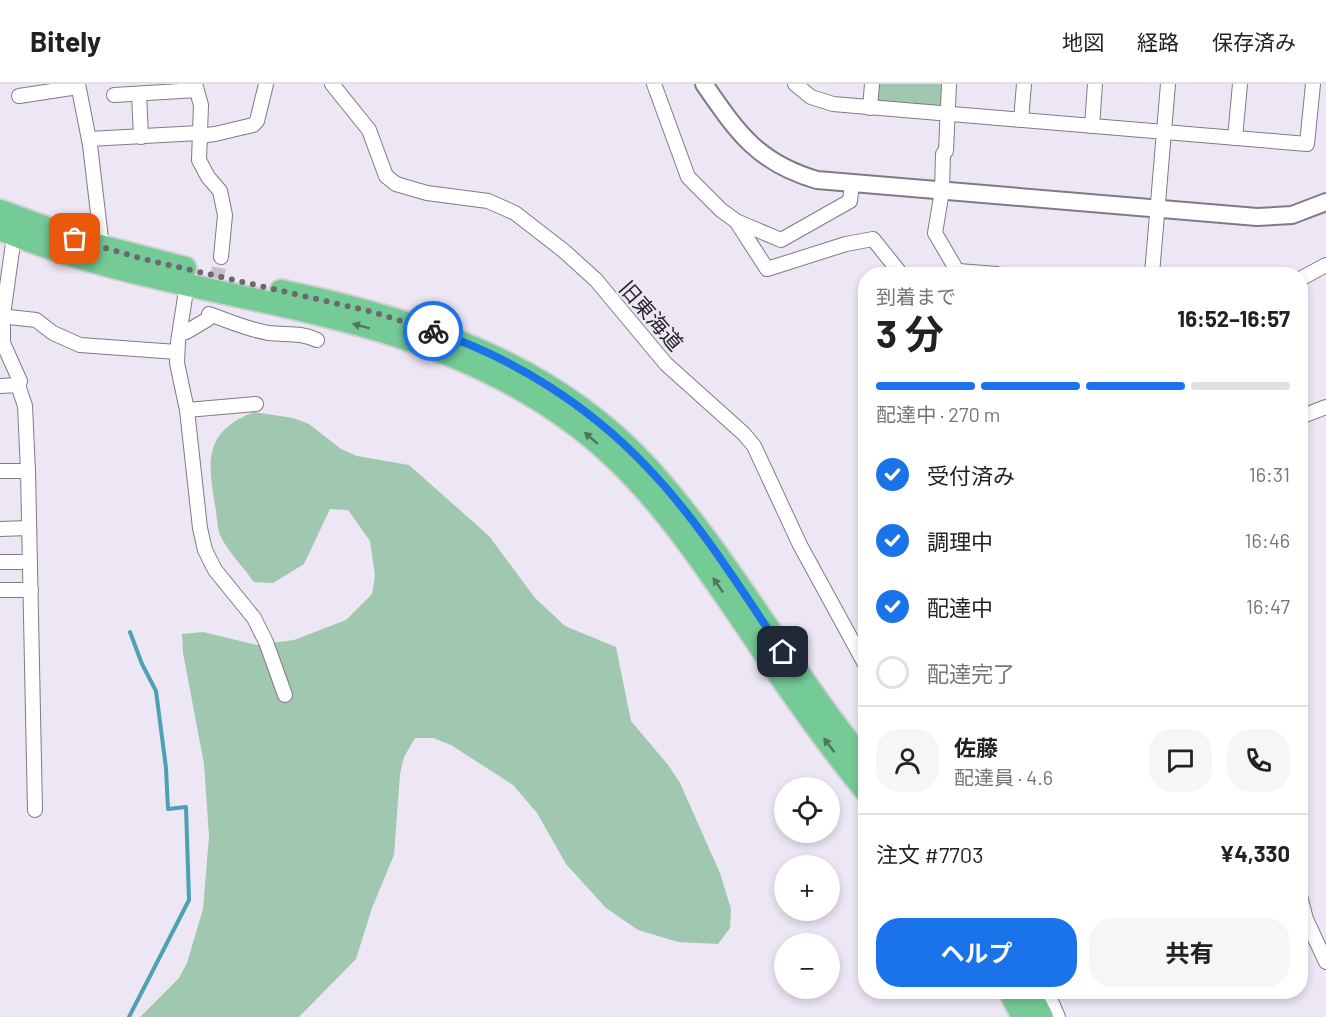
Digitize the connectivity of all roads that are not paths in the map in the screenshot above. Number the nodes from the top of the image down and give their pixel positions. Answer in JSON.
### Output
{"nodes":[{"id":1,"x":266,"y":84,"type":"edge"},
{"id":2,"x":332,"y":84,"type":"edge"},
{"id":3,"x":654,"y":84,"type":"edge"},
{"id":4,"x":704,"y":84,"type":"edge"},
{"id":5,"x":872,"y":84,"type":"edge"},
{"id":6,"x":950,"y":84,"type":"edge"},
{"id":7,"x":1024,"y":84,"type":"edge"},
{"id":8,"x":1095,"y":84,"type":"edge"},
{"id":9,"x":1168,"y":84,"type":"edge"},
{"id":10,"x":1240,"y":84,"type":"edge"},
{"id":11,"x":1312,"y":84,"type":"edge"},
{"id":12,"x":78,"y":85,"type":"edge"},
{"id":13,"x":196,"y":87,"type":"edge"},
{"id":14,"x":801,"y":87,"type":"edge"},
{"id":15,"x":139,"y":94,"type":"junction"},
{"id":16,"x":114,"y":95,"type":"dead end"},
{"id":17,"x":19,"y":96,"type":"dead end"},
{"id":18,"x":870,"y":108,"type":"junction"},
{"id":19,"x":948,"y":114,"type":"junction"},
{"id":20,"x":1021,"y":120,"type":"junction"},
{"id":21,"x":1092,"y":126,"type":"junction"},
{"id":22,"x":1164,"y":132,"type":"junction"},
{"id":23,"x":199,"y":134,"type":"junction"},
{"id":24,"x":141,"y":137,"type":"junction"},
{"id":25,"x":1235,"y":138,"type":"junction"},
{"id":26,"x":89,"y":139,"type":"junction"},
{"id":27,"x":852,"y":183,"type":"junction"},
{"id":28,"x":942,"y":191,"type":"junction"},
{"id":29,"x":1326,"y":202,"type":"edge"},
{"id":30,"x":1158,"y":207,"type":"junction"},
{"id":31,"x":736,"y":221,"type":"junction"},
{"id":32,"x":8,"y":224,"type":"edge"},
{"id":33,"x":102,"y":247,"type":"junction"},
{"id":34,"x":221,"y":257,"type":"tunnel mouth"},
{"id":35,"x":1326,"y":265,"type":"edge"},
{"id":36,"x":895,"y":267,"type":"edge"},
{"id":37,"x":955,"y":267,"type":"edge"},
{"id":38,"x":1153,"y":267,"type":"edge"},
{"id":39,"x":1308,"y":275,"type":"edge"},
{"id":40,"x":189,"y":277,"type":"junction"},
{"id":41,"x":2,"y":315,"type":"edge"},
{"id":42,"x":180,"y":331,"type":"junction"},
{"id":43,"x":317,"y":340,"type":"dead end"},
{"id":44,"x":177,"y":352,"type":"junction"},
{"id":45,"x":18,"y":385,"type":"junction"},
{"id":46,"x":0,"y":386,"type":"edge"},
{"id":47,"x":256,"y":404,"type":"dead end"},
{"id":48,"x":1326,"y":407,"type":"edge"},
{"id":49,"x":187,"y":410,"type":"junction"},
{"id":50,"x":1308,"y":414,"type":"edge"},
{"id":51,"x":0,"y":471,"type":"edge"},
{"id":52,"x":28,"y":471,"type":"junction"},
{"id":53,"x":29,"y":528,"type":"junction"},
{"id":54,"x":0,"y":529,"type":"edge"},
{"id":55,"x":0,"y":562,"type":"edge"},
{"id":56,"x":30,"y":562,"type":"junction"},
{"id":57,"x":0,"y":590,"type":"edge"},
{"id":58,"x":31,"y":590,"type":"junction"},
{"id":59,"x":858,"y":651,"type":"edge"},
{"id":60,"x":285,"y":695,"type":"dead end"},
{"id":61,"x":858,"y":754,"type":"edge"},
{"id":62,"x":858,"y":781,"type":"edge"},
{"id":63,"x":35,"y":810,"type":"dead end"},
{"id":64,"x":1308,"y":923,"type":"edge"},
{"id":65,"x":1326,"y":962,"type":"edge"},
{"id":66,"x":1014,"y":999,"type":"edge"},
{"id":67,"x":1033,"y":999,"type":"edge"},
{"id":68,"x":1050,"y":999,"type":"edge"},
{"id":69,"x":1023,"y":1017,"type":"edge"},
{"id":70,"x":1042,"y":1017,"type":"edge"},
{"id":71,"x":1058,"y":1017,"type":"edge"}],
"edges":[{"from":1,"to":23,"type":"street"},
{"from":2,"to":59,"type":"street","name":"旧東海道"},
{"from":3,"to":31,"type":"street"},
{"from":4,"to":27,"type":"street"},
{"from":5,"to":18,"type":"street"},
{"from":6,"to":19,"type":"street"},
{"from":7,"to":20,"type":"street"},
{"from":8,"to":21,"type":"street"},
{"from":9,"to":22,"type":"street"},
{"from":10,"to":25,"type":"street"},
{"from":11,"to":25,"type":"street"},
{"from":12,"to":17,"type":"street"},
{"from":12,"to":26,"type":"street"},
{"from":13,"to":15,"type":"street"},
{"from":13,"to":23,"type":"street"},
{"from":14,"to":18,"type":"street"},
{"from":15,"to":16,"type":"street"},
{"from":15,"to":24,"type":"street"},
{"from":18,"to":19,"type":"street"},
{"from":19,"to":20,"type":"street"},
{"from":19,"to":28,"type":"street"},
{"from":20,"to":21,"type":"street"},
{"from":21,"to":22,"type":"street"},
{"from":22,"to":25,"type":"street"},
{"from":22,"to":30,"type":"street"},
{"from":23,"to":24,"type":"street"},
{"from":23,"to":34,"type":"street"},
{"from":24,"to":26,"type":"street"},
{"from":26,"to":33,"type":"street"},
{"from":27,"to":28,"type":"street"},
{"from":27,"to":31,"type":"street"},
{"from":28,"to":30,"type":"street"},
{"from":28,"to":37,"type":"street"},
{"from":29,"to":30,"type":"street"},
{"from":30,"to":38,"type":"street"},
{"from":31,"to":36,"type":"street"},
{"from":32,"to":33,"type":"highway"},
{"from":32,"to":40,"type":"highway"},
{"from":32,"to":41,"type":"street"},
{"from":33,"to":40,"type":"highway"},
{"from":35,"to":39,"type":"street"},
{"from":40,"to":42,"type":"street"},
{"from":40,"to":61,"type":"highway"},
{"from":62,"to":40,"type":"highway","one_way":true},
{"from":41,"to":44,"type":"street"},
{"from":41,"to":45,"type":"street"},
{"from":42,"to":43,"type":"street"},
{"from":42,"to":44,"type":"street"},
{"from":44,"to":49,"type":"street"},
{"from":45,"to":46,"type":"street"},
{"from":45,"to":52,"type":"street"},
{"from":47,"to":49,"type":"street"},
{"from":48,"to":50,"type":"street"},
{"from":49,"to":60,"type":"street"},
{"from":51,"to":52,"type":"street"},
{"from":52,"to":53,"type":"street"},
{"from":53,"to":54,"type":"street"},
{"from":53,"to":56,"type":"street"},
{"from":55,"to":56,"type":"street"},
{"from":56,"to":58,"type":"street"},
{"from":57,"to":58,"type":"street"},
{"from":58,"to":63,"type":"street"},
{"from":64,"to":65,"type":"street"},
{"from":66,"to":69,"type":"highway"},
{"from":67,"to":70,"type":"highway"},
{"from":68,"to":71,"type":"street"}]}
